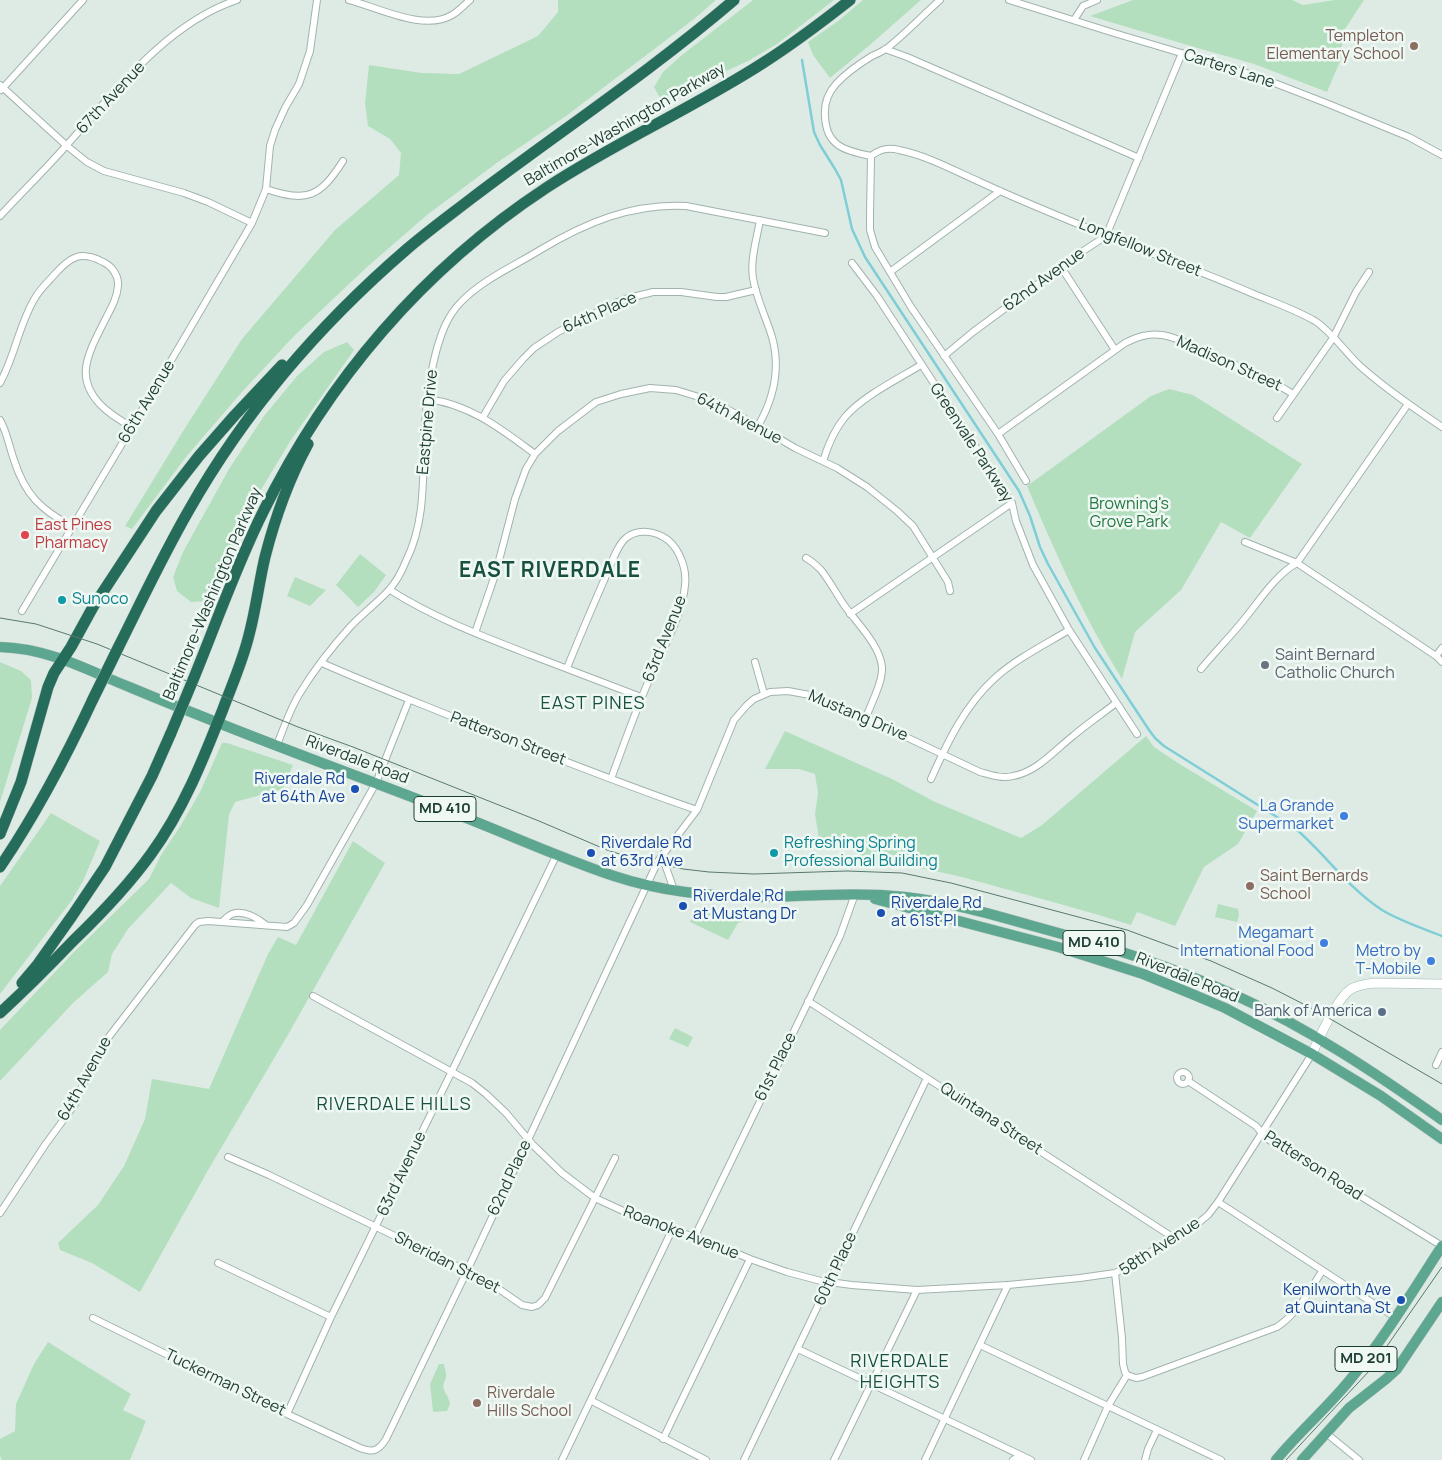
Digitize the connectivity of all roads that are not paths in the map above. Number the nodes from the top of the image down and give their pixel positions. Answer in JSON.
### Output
{"nodes":[{"id":1,"x":82,"y":0,"type":"edge"},
{"id":2,"x":237,"y":0,"type":"edge"},
{"id":3,"x":317,"y":0,"type":"edge"},
{"id":4,"x":349,"y":0,"type":"edge"},
{"id":5,"x":470,"y":0,"type":"edge"},
{"id":6,"x":734,"y":0,"type":"edge"},
{"id":7,"x":850,"y":0,"type":"edge"},
{"id":8,"x":940,"y":0,"type":"edge"},
{"id":9,"x":1009,"y":0,"type":"edge"},
{"id":10,"x":1097,"y":0,"type":"edge"},
{"id":11,"x":1074,"y":20,"type":"junction"},
{"id":12,"x":885,"y":50,"type":"junction"},
{"id":13,"x":1182,"y":53,"type":"junction"},
{"id":14,"x":1,"y":88,"type":"edge"},
{"id":15,"x":67,"y":146,"type":"junction"},
{"id":16,"x":1442,"y":155,"type":"edge"},
{"id":17,"x":871,"y":156,"type":"junction"},
{"id":18,"x":1139,"y":158,"type":"junction"},
{"id":19,"x":343,"y":160,"type":"dead end"},
{"id":20,"x":266,"y":189,"type":"junction"},
{"id":21,"x":1000,"y":191,"type":"junction"},
{"id":22,"x":0,"y":216,"type":"edge"},
{"id":23,"x":760,"y":220,"type":"junction"},
{"id":24,"x":252,"y":222,"type":"junction"},
{"id":25,"x":825,"y":233,"type":"dead end"},
{"id":26,"x":1106,"y":236,"type":"junction"},
{"id":27,"x":852,"y":263,"type":"dead end"},
{"id":28,"x":1061,"y":267,"type":"junction"},
{"id":29,"x":890,"y":272,"type":"junction"},
{"id":30,"x":1369,"y":272,"type":"dead end"},
{"id":31,"x":756,"y":290,"type":"junction"},
{"id":32,"x":407,"y":303,"type":"junction"},
{"id":33,"x":342,"y":310,"type":"junction"},
{"id":34,"x":1333,"y":338,"type":"junction"},
{"id":35,"x":1115,"y":350,"type":"junction"},
{"id":36,"x":944,"y":356,"type":"junction"},
{"id":37,"x":921,"y":365,"type":"junction"},
{"id":38,"x":0,"y":382,"type":"edge"},
{"id":39,"x":1294,"y":394,"type":"junction"},
{"id":40,"x":428,"y":399,"type":"junction"},
{"id":41,"x":1408,"y":404,"type":"junction"},
{"id":42,"x":483,"y":417,"type":"junction"},
{"id":43,"x":1277,"y":418,"type":"dead end"},
{"id":44,"x":0,"y":420,"type":"edge"},
{"id":45,"x":758,"y":426,"type":"junction"},
{"id":46,"x":132,"y":427,"type":"junction"},
{"id":47,"x":1442,"y":427,"type":"edge"},
{"id":48,"x":998,"y":434,"type":"junction"},
{"id":49,"x":535,"y":454,"type":"junction"},
{"id":50,"x":823,"y":461,"type":"junction"},
{"id":51,"x":1026,"y":481,"type":"dead end"},
{"id":52,"x":1012,"y":503,"type":"junction"},
{"id":53,"x":73,"y":527,"type":"junction"},
{"id":54,"x":1245,"y":542,"type":"dead end"},
{"id":55,"x":932,"y":557,"type":"junction"},
{"id":56,"x":806,"y":558,"type":"dead end"},
{"id":57,"x":1297,"y":563,"type":"junction"},
{"id":58,"x":390,"y":590,"type":"junction"},
{"id":59,"x":950,"y":591,"type":"dead end"},
{"id":60,"x":22,"y":611,"type":"dead end"},
{"id":61,"x":850,"y":614,"type":"junction"},
{"id":62,"x":1069,"y":630,"type":"junction"},
{"id":63,"x":474,"y":633,"type":"junction"},
{"id":64,"x":0,"y":647,"type":"edge"},
{"id":65,"x":1442,"y":648,"type":"edge"},
{"id":66,"x":1436,"y":656,"type":"junction"},
{"id":67,"x":62,"y":659,"type":"junction"},
{"id":68,"x":755,"y":662,"type":"dead end"},
{"id":69,"x":1442,"y":662,"type":"edge"},
{"id":70,"x":322,"y":663,"type":"junction"},
{"id":71,"x":566,"y":668,"type":"junction"},
{"id":72,"x":1201,"y":669,"type":"dead end"},
{"id":73,"x":764,"y":694,"type":"junction"},
{"id":74,"x":641,"y":697,"type":"junction"},
{"id":75,"x":409,"y":700,"type":"junction"},
{"id":76,"x":1116,"y":703,"type":"junction"},
{"id":77,"x":866,"y":718,"type":"junction"},
{"id":78,"x":218,"y":723,"type":"junction"},
{"id":79,"x":1137,"y":734,"type":"dead end"},
{"id":80,"x":276,"y":745,"type":"junction"},
{"id":81,"x":942,"y":753,"type":"junction"},
{"id":82,"x":610,"y":779,"type":"junction"},
{"id":83,"x":931,"y":779,"type":"dead end"},
{"id":84,"x":376,"y":783,"type":"junction"},
{"id":85,"x":697,"y":810,"type":"junction"},
{"id":86,"x":0,"y":834,"type":"edge"},
{"id":87,"x":557,"y":854,"type":"junction"},
{"id":88,"x":662,"y":856,"type":"junction"},
{"id":89,"x":0,"y":867,"type":"edge"},
{"id":90,"x":647,"y":885,"type":"junction"},
{"id":91,"x":674,"y":890,"type":"junction"},
{"id":92,"x":855,"y":894,"type":"junction"},
{"id":93,"x":223,"y":922,"type":"junction"},
{"id":94,"x":267,"y":926,"type":"junction"},
{"id":95,"x":1442,"y":984,"type":"edge"},
{"id":96,"x":313,"y":996,"type":"dead end"},
{"id":97,"x":808,"y":1001,"type":"junction"},
{"id":98,"x":0,"y":1006,"type":"edge"},
{"id":99,"x":0,"y":1012,"type":"edge"},
{"id":100,"x":1319,"y":1040,"type":"junction"},
{"id":101,"x":1442,"y":1052,"type":"edge"},
{"id":102,"x":1312,"y":1054,"type":"junction"},
{"id":103,"x":1436,"y":1065,"type":"dead end"},
{"id":104,"x":452,"y":1071,"type":"junction"},
{"id":105,"x":927,"y":1078,"type":"junction"},
{"id":106,"x":1188,"y":1081,"type":"dead end"},
{"id":107,"x":1410,"y":1116,"type":"junction"},
{"id":108,"x":1442,"y":1120,"type":"edge"},
{"id":109,"x":1262,"y":1133,"type":"junction"},
{"id":110,"x":528,"y":1139,"type":"junction"},
{"id":111,"x":1442,"y":1140,"type":"edge"},
{"id":112,"x":1442,"y":1144,"type":"edge"},
{"id":113,"x":228,"y":1157,"type":"dead end"},
{"id":114,"x":615,"y":1158,"type":"dead end"},
{"id":115,"x":595,"y":1198,"type":"junction"},
{"id":116,"x":1218,"y":1202,"type":"junction"},
{"id":117,"x":0,"y":1213,"type":"edge"},
{"id":118,"x":376,"y":1227,"type":"junction"},
{"id":119,"x":672,"y":1230,"type":"junction"},
{"id":120,"x":694,"y":1238,"type":"junction"},
{"id":121,"x":1174,"y":1238,"type":"junction"},
{"id":122,"x":1442,"y":1246,"type":"edge"},
{"id":123,"x":750,"y":1259,"type":"junction"},
{"id":124,"x":218,"y":1263,"type":"dead end"},
{"id":125,"x":467,"y":1271,"type":"junction"},
{"id":126,"x":1322,"y":1271,"type":"junction"},
{"id":127,"x":1115,"y":1273,"type":"junction"},
{"id":128,"x":830,"y":1282,"type":"junction"},
{"id":129,"x":1008,"y":1285,"type":"junction"},
{"id":130,"x":917,"y":1290,"type":"junction"},
{"id":131,"x":1442,"y":1302,"type":"edge"},
{"id":132,"x":331,"y":1317,"type":"junction"},
{"id":133,"x":1395,"y":1317,"type":"junction"},
{"id":134,"x":93,"y":1318,"type":"dead end"},
{"id":135,"x":980,"y":1345,"type":"junction"},
{"id":136,"x":798,"y":1349,"type":"junction"},
{"id":137,"x":1127,"y":1375,"type":"junction"},
{"id":138,"x":871,"y":1383,"type":"junction"},
{"id":139,"x":592,"y":1401,"type":"junction"},
{"id":140,"x":1108,"y":1406,"type":"junction"},
{"id":141,"x":287,"y":1414,"type":"junction"},
{"id":142,"x":945,"y":1418,"type":"junction"},
{"id":143,"x":1157,"y":1430,"type":"junction"},
{"id":144,"x":1326,"y":1433,"type":"junction"},
{"id":145,"x":663,"y":1439,"type":"junction"},
{"id":146,"x":358,"y":1447,"type":"joint"},
{"id":147,"x":1029,"y":1459,"type":"edge"},
{"id":148,"x":562,"y":1460,"type":"edge"},
{"id":149,"x":706,"y":1460,"type":"edge"},
{"id":150,"x":744,"y":1460,"type":"edge"},
{"id":151,"x":834,"y":1460,"type":"edge"},
{"id":152,"x":925,"y":1460,"type":"edge"},
{"id":153,"x":1013,"y":1460,"type":"edge"},
{"id":154,"x":1084,"y":1460,"type":"edge"},
{"id":155,"x":1145,"y":1460,"type":"edge"},
{"id":156,"x":1221,"y":1460,"type":"edge"},
{"id":157,"x":1276,"y":1460,"type":"edge"},
{"id":158,"x":1302,"y":1460,"type":"edge"},
{"id":159,"x":1359,"y":1460,"type":"edge"}],
"edges":[{"from":1,"to":14,"type":"street"},
{"from":2,"to":15,"type":"street","name":"67th Avenue"},
{"from":3,"to":20,"type":"street","name":"66th Avenue"},
{"from":4,"to":5,"type":"street"},
{"from":6,"to":33,"type":"highway","name":"Baltimore-Washington Parkway"},
{"from":7,"to":32,"type":"highway","name":"Baltimore-Washington Parkway"},
{"from":8,"to":12,"type":"street"},
{"from":9,"to":11,"type":"street","name":"Carters Lane"},
{"from":10,"to":11,"type":"street"},
{"from":11,"to":13,"type":"street","name":"Carters Lane"},
{"from":12,"to":17,"type":"street"},
{"from":12,"to":18,"type":"street"},
{"from":13,"to":16,"type":"street","name":"Carters Lane"},
{"from":13,"to":18,"type":"street"},
{"from":14,"to":15,"type":"street"},
{"from":15,"to":22,"type":"street","name":"67th Avenue"},
{"from":15,"to":24,"type":"street"},
{"from":17,"to":21,"type":"street","name":"Longfellow Street"},
{"from":17,"to":29,"type":"street","name":"Greenvale Parkway"},
{"from":18,"to":26,"type":"street"},
{"from":19,"to":20,"type":"street"},
{"from":20,"to":24,"type":"street","name":"66th Avenue"},
{"from":21,"to":26,"type":"street","name":"Longfellow Street"},
{"from":21,"to":29,"type":"street"},
{"from":23,"to":25,"type":"street","name":"Eastpine Drive"},
{"from":23,"to":31,"type":"street"},
{"from":23,"to":40,"type":"street","name":"Eastpine Drive"},
{"from":24,"to":46,"type":"street","name":"66th Avenue"},
{"from":26,"to":28,"type":"street","name":"62nd Avenue"},
{"from":26,"to":34,"type":"street","name":"Longfellow Street"},
{"from":27,"to":37,"type":"street","name":"Greenvale Parkway"},
{"from":28,"to":35,"type":"street"},
{"from":28,"to":36,"type":"street","name":"62nd Avenue"},
{"from":29,"to":36,"type":"street","name":"Greenvale Parkway"},
{"from":30,"to":34,"type":"street"},
{"from":31,"to":42,"type":"street","name":"64th Place"},
{"from":31,"to":45,"type":"street"},
{"from":32,"to":78,"type":"highway"},
{"from":32,"to":98,"type":"highway","name":"Baltimore-Washington Parkway","bridge":true},
{"from":33,"to":67,"type":"highway"},
{"from":33,"to":89,"type":"highway","name":"Baltimore-Washington Parkway","bridge":true},
{"from":34,"to":39,"type":"street"},
{"from":34,"to":41,"type":"street","name":"Longfellow Street"},
{"from":35,"to":39,"type":"street","name":"Madison Street"},
{"from":35,"to":48,"type":"street"},
{"from":36,"to":48,"type":"street","name":"Greenvale Parkway"},
{"from":37,"to":50,"type":"street"},
{"from":37,"to":52,"type":"street","name":"Greenvale Parkway"},
{"from":38,"to":46,"type":"street"},
{"from":39,"to":43,"type":"street"},
{"from":40,"to":42,"type":"street"},
{"from":40,"to":58,"type":"street","name":"Eastpine Drive"},
{"from":41,"to":47,"type":"street","name":"Longfellow Street"},
{"from":41,"to":57,"type":"street"},
{"from":42,"to":49,"type":"street"},
{"from":44,"to":53,"type":"street"},
{"from":45,"to":49,"type":"street","name":"64th Avenue"},
{"from":45,"to":50,"type":"street","name":"64th Avenue"},
{"from":46,"to":53,"type":"street","name":"66th Avenue"},
{"from":48,"to":51,"type":"street","name":"Greenvale Parkway"},
{"from":49,"to":63,"type":"street","name":"64th Avenue"},
{"from":50,"to":55,"type":"street","name":"64th Avenue"},
{"from":52,"to":55,"type":"street"},
{"from":52,"to":62,"type":"street","name":"Greenvale Parkway"},
{"from":53,"to":60,"type":"street","name":"66th Avenue"},
{"from":54,"to":57,"type":"street"},
{"from":55,"to":59,"type":"street","name":"64th Avenue"},
{"from":55,"to":61,"type":"street"},
{"from":56,"to":61,"type":"street"},
{"from":57,"to":66,"type":"street"},
{"from":57,"to":72,"type":"street"},
{"from":58,"to":63,"type":"street"},
{"from":58,"to":70,"type":"street","name":"Eastpine Drive"},
{"from":61,"to":77,"type":"street"},
{"from":62,"to":76,"type":"street","name":"Greenvale Parkway"},
{"from":62,"to":81,"type":"street"},
{"from":63,"to":71,"type":"street"},
{"from":64,"to":67,"type":"main road","name":"Riverdale Road","number":"MD 410"},
{"from":65,"to":66,"type":"street"},
{"from":66,"to":69,"type":"street"},
{"from":67,"to":78,"type":"main road","name":"Riverdale Road","number":"MD 410"},
{"from":67,"to":86,"type":"highway"},
{"from":68,"to":73,"type":"street"},
{"from":70,"to":75,"type":"street","name":"Patterson Street"},
{"from":70,"to":80,"type":"street","name":"Eastpine Drive"},
{"from":71,"to":74,"type":"street"},
{"from":71,"to":74,"type":"street","name":"63rd Avenue"},
{"from":73,"to":77,"type":"street","name":"Mustang Drive"},
{"from":73,"to":85,"type":"street"},
{"from":74,"to":82,"type":"street","name":"63rd Avenue"},
{"from":75,"to":82,"type":"street","name":"Patterson Street"},
{"from":75,"to":84,"type":"street"},
{"from":76,"to":79,"type":"street","name":"Greenvale Parkway"},
{"from":76,"to":81,"type":"street","name":"Mustang Drive"},
{"from":77,"to":81,"type":"street","name":"Mustang Drive"},
{"from":78,"to":80,"type":"main road","name":"Riverdale Road","number":"MD 410"},
{"from":78,"to":99,"type":"highway"},
{"from":80,"to":84,"type":"main road","name":"Riverdale Road","number":"MD 410"},
{"from":81,"to":83,"type":"street"},
{"from":82,"to":85,"type":"street","name":"Patterson Street"},
{"from":84,"to":87,"type":"main road","name":"Riverdale Road","number":"MD 410"},
{"from":84,"to":94,"type":"street","name":"64th Avenue"},
{"from":85,"to":88,"type":"street"},
{"from":87,"to":90,"type":"main road","name":"Riverdale Road","number":"MD 410"},
{"from":87,"to":104,"type":"street","name":"63rd Avenue"},
{"from":88,"to":90,"type":"street"},
{"from":88,"to":91,"type":"street"},
{"from":90,"to":91,"type":"main road","name":"Riverdale Road","number":"MD 410"},
{"from":90,"to":110,"type":"street","name":"62nd Place"},
{"from":91,"to":92,"type":"main road","name":"Riverdale Road","number":"MD 410"},
{"from":92,"to":97,"type":"street","name":"61st Place"},
{"from":92,"to":100,"type":"main road","name":"Riverdale Road","number":"MD 410"},
{"from":92,"to":102,"type":"main road","name":"Riverdale Road","number":"MD 410"},
{"from":93,"to":94,"type":"street","name":"64th Avenue"},
{"from":93,"to":94,"type":"street","name":"64th Avenue"},
{"from":93,"to":117,"type":"street","name":"64th Avenue"},
{"from":95,"to":100,"type":"street"},
{"from":96,"to":104,"type":"street","name":"Roanoke Avenue"},
{"from":97,"to":105,"type":"street","name":"Quintana Street"},
{"from":97,"to":120,"type":"street","name":"61st Place"},
{"from":100,"to":102,"type":"street"},
{"from":100,"to":108,"type":"main road","number":"MD 410"},
{"from":101,"to":103,"type":"street"},
{"from":102,"to":107,"type":"main road","number":"MD 410"},
{"from":102,"to":109,"type":"street","name":"58th Avenue"},
{"from":104,"to":110,"type":"street","name":"Roanoke Avenue"},
{"from":104,"to":118,"type":"street","name":"63rd Avenue"},
{"from":105,"to":121,"type":"street","name":"Quintana Street"},
{"from":105,"to":128,"type":"street","name":"60th Place"},
{"from":106,"to":109,"type":"street","name":"Patterson Road"},
{"from":107,"to":111,"type":"main road","number":"MD 410"},
{"from":107,"to":112,"type":"main road"},
{"from":109,"to":116,"type":"street","name":"58th Avenue"},
{"from":109,"to":122,"type":"street","name":"Patterson Road"},
{"from":110,"to":115,"type":"street","name":"Roanoke Avenue"},
{"from":110,"to":125,"type":"street","name":"62nd Place"},
{"from":113,"to":118,"type":"street","name":"Sheridan Street"},
{"from":114,"to":115,"type":"street"},
{"from":115,"to":119,"type":"street","name":"Roanoke Avenue"},
{"from":115,"to":125,"type":"street","name":"Sheridan Street"},
{"from":116,"to":121,"type":"street","name":"58th Avenue"},
{"from":116,"to":126,"type":"street"},
{"from":118,"to":125,"type":"street","name":"Sheridan Street"},
{"from":118,"to":132,"type":"street","name":"63rd Avenue"},
{"from":119,"to":120,"type":"street","name":"Roanoke Avenue"},
{"from":119,"to":139,"type":"street"},
{"from":120,"to":123,"type":"street","name":"Roanoke Avenue"},
{"from":121,"to":127,"type":"street","name":"58th Avenue"},
{"from":122,"to":133,"type":"main road","number":"MD 201"},
{"from":123,"to":128,"type":"street","name":"Roanoke Avenue"},
{"from":123,"to":145,"type":"street"},
{"from":124,"to":132,"type":"street"},
{"from":125,"to":146,"type":"street","name":"62nd Place"},
{"from":126,"to":133,"type":"street"},
{"from":126,"to":137,"type":"street"},
{"from":127,"to":129,"type":"street","name":"Roanoke Avenue"},
{"from":127,"to":137,"type":"street","name":"58th Avenue"},
{"from":128,"to":130,"type":"street","name":"Roanoke Avenue"},
{"from":128,"to":136,"type":"street","name":"60th Place"},
{"from":129,"to":130,"type":"street","name":"Roanoke Avenue"},
{"from":129,"to":135,"type":"street"},
{"from":130,"to":138,"type":"street"},
{"from":131,"to":144,"type":"main road","number":"MD 201"},
{"from":132,"to":141,"type":"street","name":"63rd Avenue"},
{"from":133,"to":157,"type":"main road","number":"MD 201"},
{"from":134,"to":141,"type":"street","name":"Tuckerman Street"},
{"from":135,"to":140,"type":"street"},
{"from":135,"to":142,"type":"street"},
{"from":136,"to":138,"type":"street"},
{"from":136,"to":150,"type":"street","name":"60th Place"},
{"from":137,"to":140,"type":"street"},
{"from":138,"to":142,"type":"street"},
{"from":138,"to":151,"type":"street"},
{"from":139,"to":145,"type":"street"},
{"from":139,"to":148,"type":"street"},
{"from":140,"to":143,"type":"street"},
{"from":140,"to":154,"type":"street"},
{"from":141,"to":146,"type":"street","name":"Tuckerman Street"},
{"from":142,"to":147,"type":"street"},
{"from":142,"to":152,"type":"street"},
{"from":143,"to":155,"type":"street"},
{"from":143,"to":156,"type":"street"},
{"from":144,"to":158,"type":"main road","number":"MD 201"},
{"from":144,"to":159,"type":"street"},
{"from":145,"to":149,"type":"street"},
{"from":147,"to":153,"type":"street"}]}
